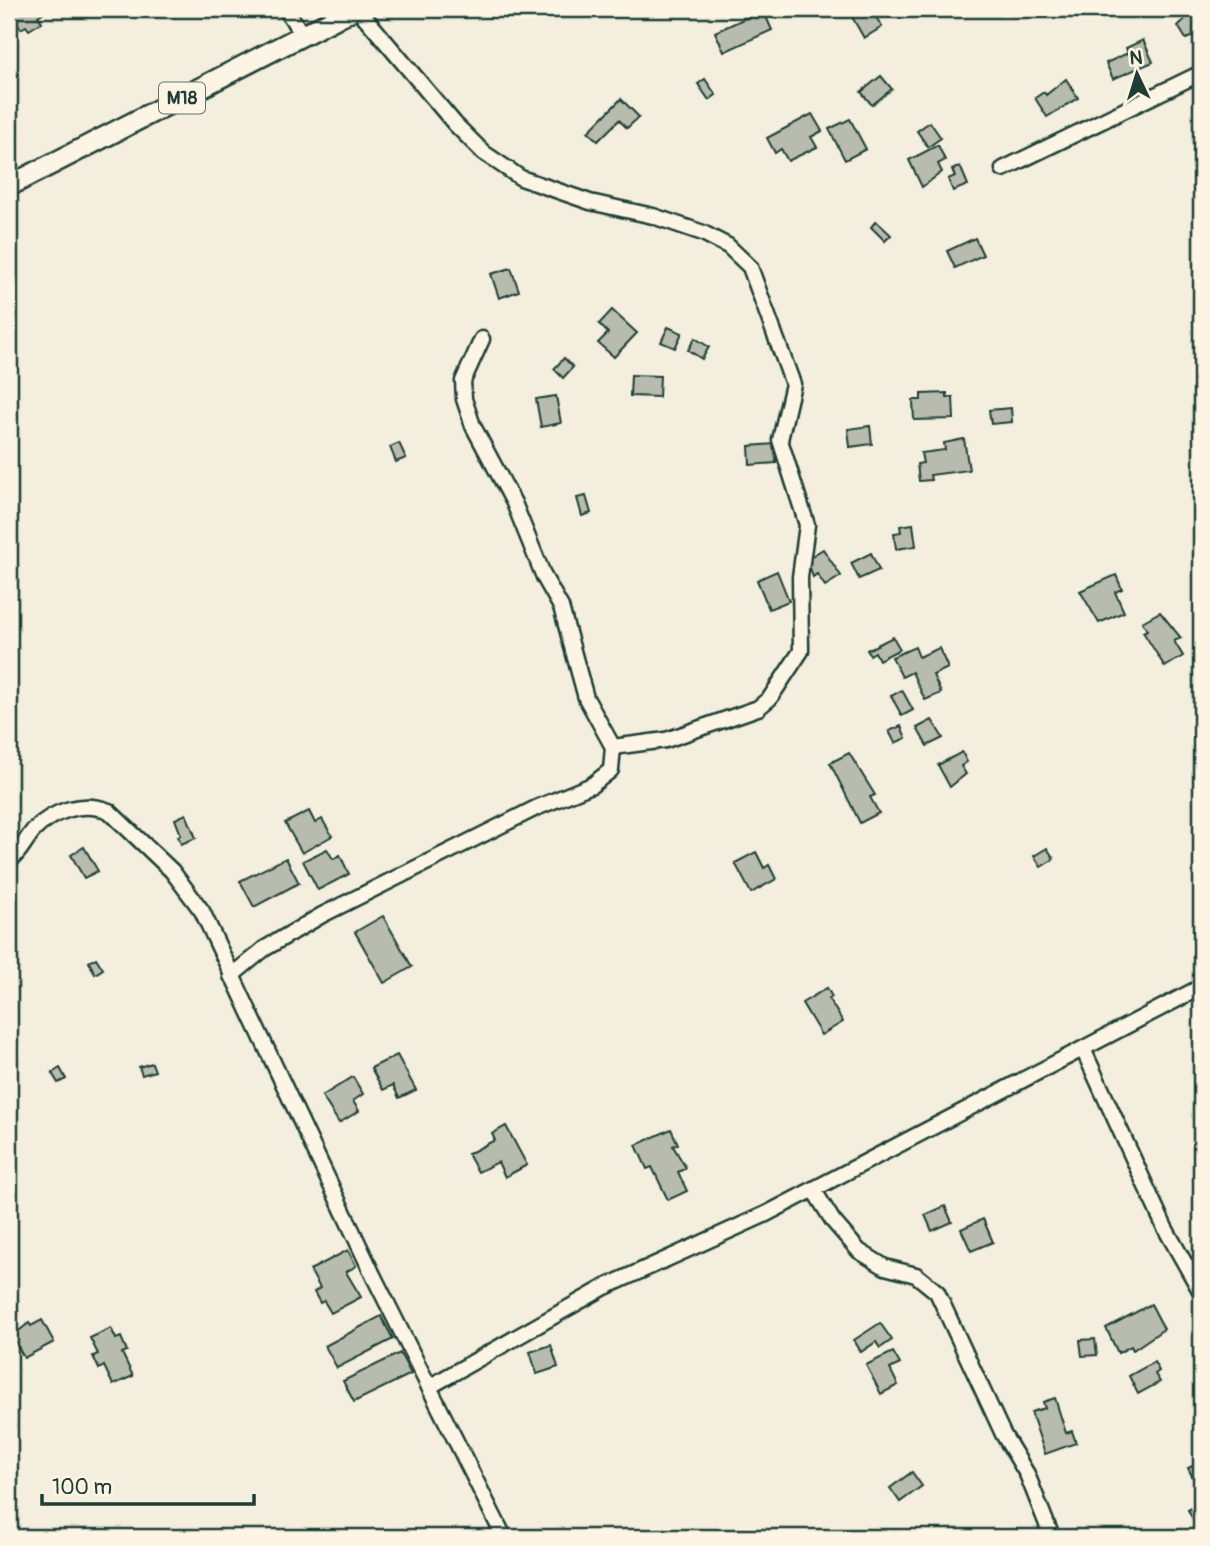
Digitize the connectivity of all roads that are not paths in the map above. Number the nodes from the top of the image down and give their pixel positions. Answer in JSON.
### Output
{"nodes":[{"id":1,"x":286,"y":9,"type":"edge"},
{"id":2,"x":356,"y":9,"type":"edge"},
{"id":3,"x":303,"y":36,"type":"junction"},
{"id":4,"x":1201,"y":73,"type":"edge"},
{"id":5,"x":1003,"y":169,"type":"dead end"},
{"id":6,"x":9,"y":186,"type":"edge"},
{"id":7,"x":482,"y":339,"type":"dead end"},
{"id":8,"x":613,"y":747,"type":"junction"},
{"id":9,"x":9,"y":861,"type":"edge"},
{"id":10,"x":231,"y":976,"type":"junction"},
{"id":11,"x":1201,"y":987,"type":"edge"},
{"id":12,"x":1083,"y":1049,"type":"junction"},
{"id":13,"x":813,"y":1189,"type":"junction"},
{"id":14,"x":1201,"y":1292,"type":"edge"},
{"id":15,"x":429,"y":1387,"type":"junction"},
{"id":16,"x":504,"y":1537,"type":"edge"},
{"id":17,"x":1052,"y":1537,"type":"edge"}],
"edges":[{"from":1,"to":3,"type":"street"},
{"from":2,"to":3,"type":"main road","number":"M18"},
{"from":2,"to":8,"type":"street"},
{"from":3,"to":6,"type":"main road","number":"M18"},
{"from":4,"to":5,"type":"street"},
{"from":7,"to":8,"type":"street"},
{"from":8,"to":10,"type":"street"},
{"from":9,"to":10,"type":"street"},
{"from":10,"to":15,"type":"street"},
{"from":11,"to":12,"type":"street"},
{"from":12,"to":13,"type":"street"},
{"from":12,"to":14,"type":"street"},
{"from":13,"to":15,"type":"street"},
{"from":13,"to":17,"type":"street"},
{"from":15,"to":16,"type":"street"}]}
